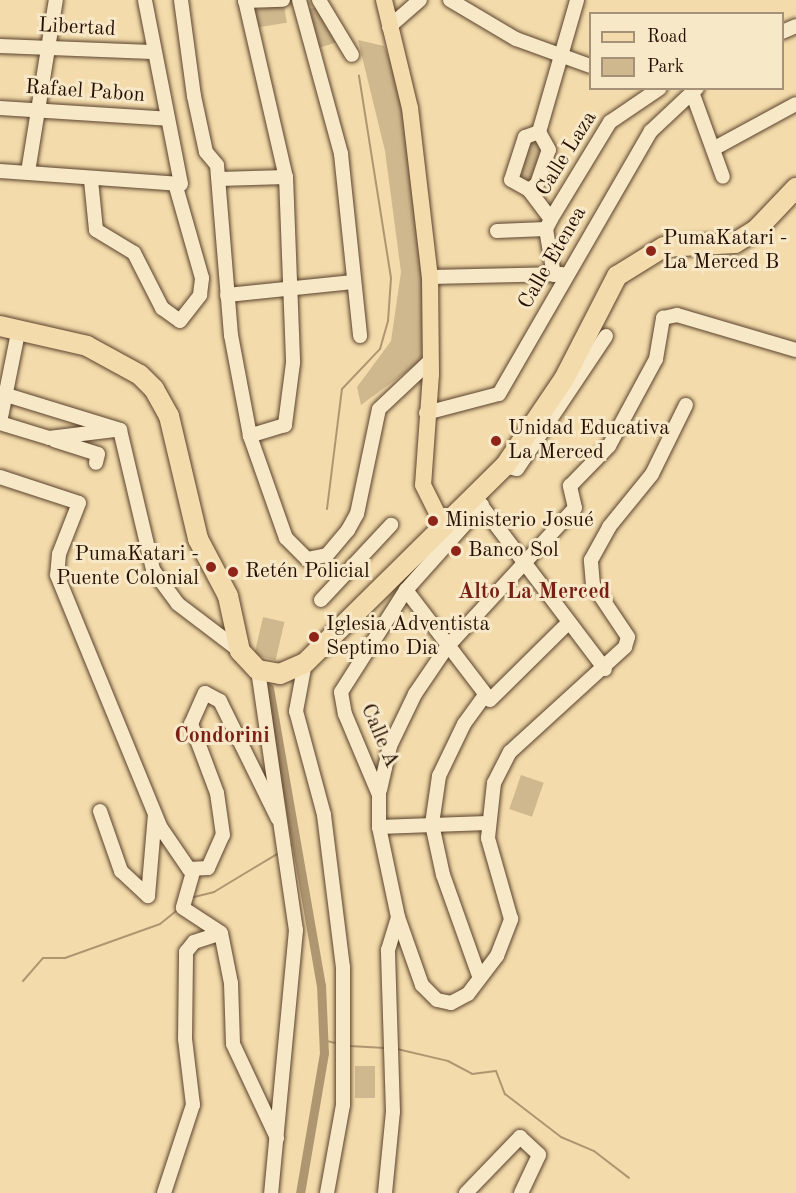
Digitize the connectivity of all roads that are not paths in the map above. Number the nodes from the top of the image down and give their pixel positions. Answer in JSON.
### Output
{"nodes":[{"id":1,"x":56,"y":0,"type":"edge"},
{"id":2,"x":145,"y":0,"type":"edge"},
{"id":3,"x":181,"y":0,"type":"edge"},
{"id":4,"x":283,"y":0,"type":"edge"},
{"id":5,"x":299,"y":0,"type":"edge"},
{"id":6,"x":319,"y":0,"type":"edge"},
{"id":7,"x":384,"y":0,"type":"edge"},
{"id":8,"x":420,"y":0,"type":"edge"},
{"id":9,"x":450,"y":0,"type":"edge"},
{"id":10,"x":577,"y":0,"type":"edge"},
{"id":11,"x":245,"y":1,"type":"edge"},
{"id":12,"x":390,"y":27,"type":"junction"},
{"id":13,"x":0,"y":46,"type":"edge"},
{"id":14,"x":48,"y":46,"type":"junction"},
{"id":15,"x":152,"y":52,"type":"junction"},
{"id":16,"x":352,"y":55,"type":"dead end"},
{"id":17,"x":559,"y":58,"type":"junction"},
{"id":18,"x":589,"y":66,"type":"edge"},
{"id":19,"x":657,"y":90,"type":"edge"},
{"id":20,"x":695,"y":90,"type":"edge"},
{"id":21,"x":796,"y":104,"type":"edge"},
{"id":22,"x":0,"y":108,"type":"edge"},
{"id":23,"x":38,"y":108,"type":"junction"},
{"id":24,"x":168,"y":119,"type":"junction"},
{"id":25,"x":540,"y":132,"type":"junction"},
{"id":26,"x":713,"y":149,"type":"junction"},
{"id":27,"x":0,"y":171,"type":"edge"},
{"id":28,"x":28,"y":172,"type":"junction"},
{"id":29,"x":286,"y":177,"type":"junction"},
{"id":30,"x":723,"y":177,"type":"dead end"},
{"id":31,"x":219,"y":179,"type":"junction"},
{"id":32,"x":91,"y":180,"type":"junction"},
{"id":33,"x":174,"y":183,"type":"junction"},
{"id":34,"x":796,"y":188,"type":"edge"},
{"id":35,"x":529,"y":190,"type":"junction"},
{"id":36,"x":548,"y":224,"type":"junction"},
{"id":37,"x":497,"y":231,"type":"dead end"},
{"id":38,"x":561,"y":274,"type":"junction"},
{"id":39,"x":430,"y":277,"type":"junction"},
{"id":40,"x":353,"y":282,"type":"junction"},
{"id":41,"x":290,"y":288,"type":"junction"},
{"id":42,"x":227,"y":295,"type":"junction"},
{"id":43,"x":9,"y":332,"type":"edge"},
{"id":44,"x":360,"y":336,"type":"dead end"},
{"id":45,"x":606,"y":336,"type":"dead end"},
{"id":46,"x":796,"y":350,"type":"edge"},
{"id":47,"x":431,"y":360,"type":"junction"},
{"id":48,"x":3,"y":394,"type":"edge"},
{"id":49,"x":686,"y":405,"type":"dead end"},
{"id":50,"x":426,"y":413,"type":"junction"},
{"id":51,"x":0,"y":423,"type":"edge"},
{"id":52,"x":120,"y":430,"type":"junction"},
{"id":53,"x":250,"y":436,"type":"junction"},
{"id":54,"x":49,"y":438,"type":"junction"},
{"id":55,"x":96,"y":463,"type":"dead end"},
{"id":56,"x":505,"y":466,"type":"junction"},
{"id":57,"x":0,"y":477,"type":"edge"},
{"id":58,"x":478,"y":500,"type":"junction"},
{"id":59,"x":442,"y":523,"type":"junction"},
{"id":60,"x":391,"y":525,"type":"dead end"},
{"id":61,"x":525,"y":560,"type":"junction"},
{"id":62,"x":406,"y":590,"type":"junction"},
{"id":63,"x":321,"y":600,"type":"dead end"},
{"id":64,"x":569,"y":622,"type":"junction"},
{"id":65,"x":447,"y":647,"type":"junction"},
{"id":66,"x":240,"y":651,"type":"junction"},
{"id":67,"x":305,"y":663,"type":"junction"},
{"id":68,"x":605,"y":669,"type":"junction"},
{"id":69,"x":267,"y":671,"type":"junction"},
{"id":70,"x":485,"y":695,"type":"junction"},
{"id":71,"x":379,"y":795,"type":"junction"},
{"id":72,"x":100,"y":811,"type":"dead end"},
{"id":73,"x":155,"y":813,"type":"junction"},
{"id":74,"x":278,"y":819,"type":"junction"},
{"id":75,"x":487,"y":823,"type":"junction"},
{"id":76,"x":432,"y":824,"type":"junction"},
{"id":77,"x":379,"y":827,"type":"junction"},
{"id":78,"x":193,"y":872,"type":"junction"},
{"id":79,"x":398,"y":917,"type":"junction"},
{"id":80,"x":221,"y":933,"type":"junction"},
{"id":81,"x":478,"y":976,"type":"junction"},
{"id":82,"x":277,"y":1138,"type":"junction"},
{"id":83,"x":164,"y":1193,"type":"edge"},
{"id":84,"x":271,"y":1193,"type":"edge"},
{"id":85,"x":327,"y":1193,"type":"edge"},
{"id":86,"x":385,"y":1193,"type":"edge"},
{"id":87,"x":466,"y":1193,"type":"edge"},
{"id":88,"x":521,"y":1193,"type":"edge"}],
"edges":[{"from":1,"to":14,"type":"street"},
{"from":2,"to":15,"type":"street"},
{"from":3,"to":31,"type":"street"},
{"from":4,"to":11,"type":"street"},
{"from":5,"to":40,"type":"street"},
{"from":6,"to":16,"type":"street"},
{"from":7,"to":12,"type":"main road"},
{"from":8,"to":12,"type":"street"},
{"from":9,"to":17,"type":"street"},
{"from":10,"to":17,"type":"street"},
{"from":11,"to":29,"type":"street"},
{"from":12,"to":39,"type":"main road"},
{"from":13,"to":14,"type":"street","name":"Libertad"},
{"from":14,"to":15,"type":"street","name":"Libertad"},
{"from":14,"to":23,"type":"street"},
{"from":15,"to":24,"type":"street"},
{"from":17,"to":18,"type":"street"},
{"from":17,"to":25,"type":"street"},
{"from":19,"to":36,"type":"street","name":"Calle Laza"},
{"from":20,"to":26,"type":"street"},
{"from":20,"to":38,"type":"street","name":"Calle Etenea"},
{"from":21,"to":26,"type":"street"},
{"from":22,"to":23,"type":"street","name":"Rafael Pabon"},
{"from":23,"to":24,"type":"street","name":"Rafael Pabon"},
{"from":23,"to":28,"type":"street"},
{"from":24,"to":33,"type":"street"},
{"from":25,"to":35,"type":"street"},
{"from":25,"to":35,"type":"street"},
{"from":26,"to":30,"type":"street"},
{"from":27,"to":28,"type":"street"},
{"from":28,"to":32,"type":"street"},
{"from":29,"to":31,"type":"street"},
{"from":29,"to":41,"type":"street"},
{"from":31,"to":42,"type":"street"},
{"from":32,"to":33,"type":"street"},
{"from":32,"to":33,"type":"street"},
{"from":34,"to":56,"type":"highway"},
{"from":35,"to":36,"type":"street"},
{"from":36,"to":37,"type":"street","name":"Calle Laza"},
{"from":36,"to":38,"type":"street","name":"Calle Laza"},
{"from":38,"to":39,"type":"street"},
{"from":38,"to":50,"type":"street","name":"Calle Etenea"},
{"from":39,"to":47,"type":"main road"},
{"from":40,"to":41,"type":"street"},
{"from":40,"to":44,"type":"street"},
{"from":41,"to":42,"type":"street"},
{"from":41,"to":53,"type":"street"},
{"from":42,"to":53,"type":"street"},
{"from":43,"to":48,"type":"street"},
{"from":43,"to":66,"type":"highway"},
{"from":45,"to":56,"type":"street"},
{"from":46,"to":61,"type":"street"},
{"from":47,"to":50,"type":"main road"},
{"from":47,"to":53,"type":"street"},
{"from":48,"to":51,"type":"street"},
{"from":48,"to":52,"type":"street"},
{"from":49,"to":68,"type":"street"},
{"from":50,"to":59,"type":"main road"},
{"from":51,"to":54,"type":"street"},
{"from":52,"to":54,"type":"street"},
{"from":52,"to":66,"type":"street"},
{"from":54,"to":55,"type":"street"},
{"from":56,"to":58,"type":"highway"},
{"from":57,"to":73,"type":"street"},
{"from":58,"to":59,"type":"highway"},
{"from":58,"to":61,"type":"street"},
{"from":58,"to":62,"type":"street","name":"Calle A"},
{"from":59,"to":67,"type":"highway"},
{"from":60,"to":63,"type":"street"},
{"from":61,"to":64,"type":"street"},
{"from":61,"to":65,"type":"street"},
{"from":62,"to":65,"type":"street"},
{"from":62,"to":71,"type":"street","name":"Calle A"},
{"from":64,"to":68,"type":"street"},
{"from":64,"to":70,"type":"street"},
{"from":65,"to":70,"type":"street"},
{"from":65,"to":71,"type":"street"},
{"from":66,"to":69,"type":"highway"},
{"from":67,"to":69,"type":"highway"},
{"from":67,"to":85,"type":"street"},
{"from":68,"to":75,"type":"street"},
{"from":69,"to":74,"type":"street"},
{"from":70,"to":76,"type":"street"},
{"from":71,"to":77,"type":"street","name":"Calle A"},
{"from":72,"to":73,"type":"street"},
{"from":73,"to":78,"type":"street"},
{"from":74,"to":78,"type":"street"},
{"from":74,"to":82,"type":"street"},
{"from":75,"to":76,"type":"street"},
{"from":75,"to":81,"type":"street"},
{"from":76,"to":77,"type":"street"},
{"from":76,"to":81,"type":"street"},
{"from":77,"to":79,"type":"street","name":"Calle A"},
{"from":78,"to":80,"type":"street"},
{"from":79,"to":81,"type":"street","name":"Calle A"},
{"from":79,"to":86,"type":"street"},
{"from":80,"to":82,"type":"street"},
{"from":80,"to":83,"type":"street"},
{"from":82,"to":84,"type":"street"},
{"from":87,"to":88,"type":"street"}]}
